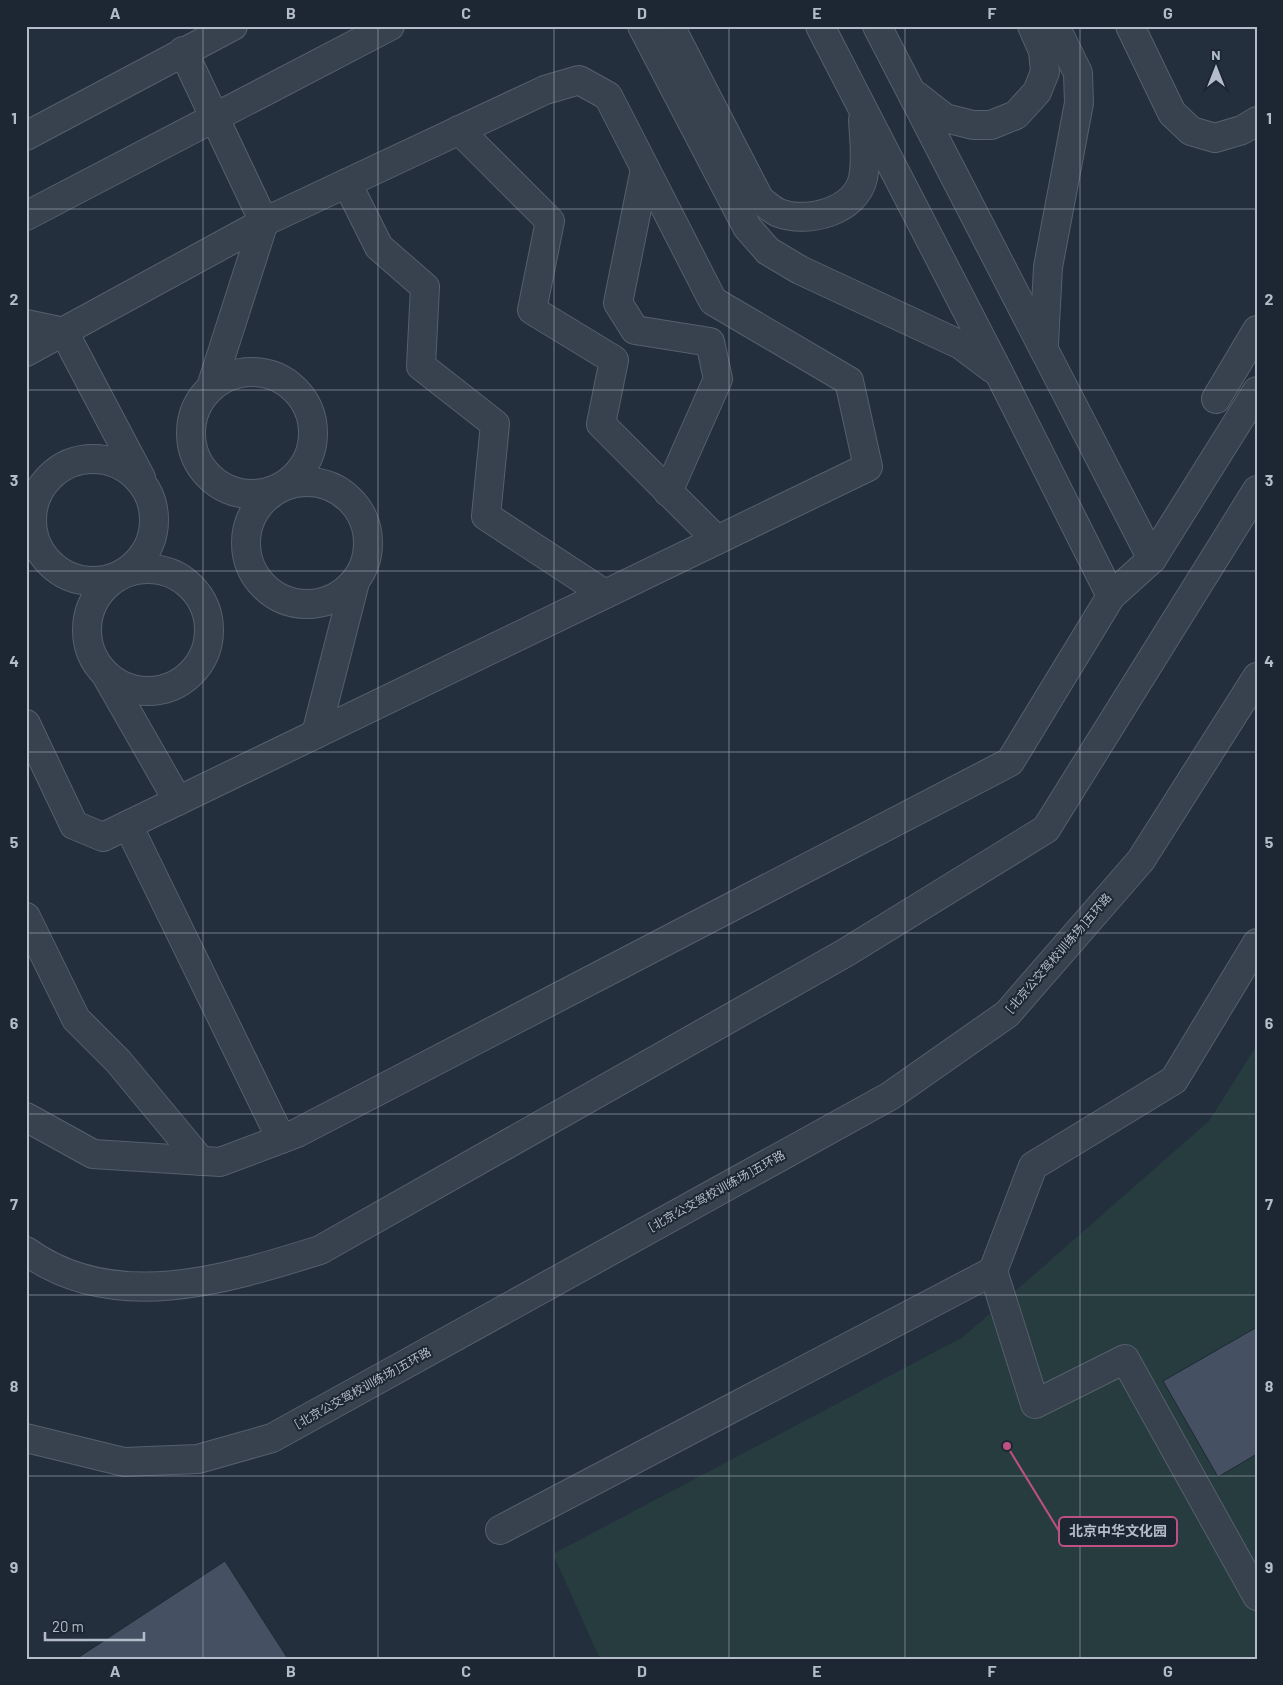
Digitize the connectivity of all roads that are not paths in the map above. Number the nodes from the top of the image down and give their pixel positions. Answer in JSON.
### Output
{"nodes":[{"id":1,"x":233,"y":26,"type":"edge"},
{"id":2,"x":390,"y":26,"type":"edge"},
{"id":3,"x":642,"y":26,"type":"edge"},
{"id":4,"x":670,"y":26,"type":"edge"},
{"id":5,"x":820,"y":26,"type":"edge"},
{"id":6,"x":877,"y":26,"type":"edge"},
{"id":7,"x":1032,"y":26,"type":"edge"},
{"id":8,"x":1055,"y":26,"type":"edge"},
{"id":9,"x":1130,"y":26,"type":"edge"},
{"id":10,"x":183,"y":51,"type":"junction"},
{"id":11,"x":912,"y":92,"type":"junction"},
{"id":12,"x":862,"y":108,"type":"junction"},
{"id":13,"x":214,"y":116,"type":"junction"},
{"id":14,"x":1257,"y":121,"type":"edge"},
{"id":15,"x":459,"y":130,"type":"junction"},
{"id":16,"x":26,"y":136,"type":"edge"},
{"id":17,"x":645,"y":169,"type":"junction"},
{"id":18,"x":347,"y":183,"type":"junction"},
{"id":19,"x":26,"y":216,"type":"edge"},
{"id":20,"x":264,"y":222,"type":"junction"},
{"id":21,"x":26,"y":324,"type":"edge"},
{"id":22,"x":1257,"y":330,"type":"edge"},
{"id":23,"x":64,"y":332,"type":"junction"},
{"id":24,"x":1044,"y":347,"type":"junction"},
{"id":25,"x":26,"y":352,"type":"edge"},
{"id":26,"x":999,"y":373,"type":"junction"},
{"id":27,"x":211,"y":387,"type":"junction"},
{"id":28,"x":1257,"y":391,"type":"edge"},
{"id":29,"x":1216,"y":399,"type":"dead end"},
{"id":30,"x":144,"y":484,"type":"junction"},
{"id":31,"x":286,"y":485,"type":"junction"},
{"id":32,"x":1257,"y":490,"type":"edge"},
{"id":33,"x":668,"y":492,"type":"junction"},
{"id":34,"x":717,"y":540,"type":"junction"},
{"id":35,"x":1152,"y":559,"type":"junction"},
{"id":36,"x":127,"y":572,"type":"junction"},
{"id":37,"x":355,"y":582,"type":"junction"},
{"id":38,"x":605,"y":594,"type":"junction"},
{"id":39,"x":1111,"y":596,"type":"junction"},
{"id":40,"x":106,"y":675,"type":"junction"},
{"id":41,"x":1257,"y":677,"type":"edge"},
{"id":42,"x":26,"y":724,"type":"edge"},
{"id":43,"x":316,"y":734,"type":"junction"},
{"id":44,"x":178,"y":801,"type":"junction"},
{"id":45,"x":128,"y":825,"type":"junction"},
{"id":46,"x":26,"y":917,"type":"edge"},
{"id":47,"x":1257,"y":943,"type":"edge"},
{"id":48,"x":26,"y":1117,"type":"edge"},
{"id":49,"x":281,"y":1139,"type":"junction"},
{"id":50,"x":201,"y":1160,"type":"junction"},
{"id":51,"x":26,"y":1251,"type":"edge"},
{"id":52,"x":993,"y":1271,"type":"junction"},
{"id":53,"x":26,"y":1438,"type":"edge"},
{"id":54,"x":500,"y":1530,"type":"dead end"},
{"id":55,"x":1257,"y":1596,"type":"edge"}],
"edges":[{"from":1,"to":10,"type":"street"},
{"from":2,"to":13,"type":"street"},
{"from":3,"to":26,"type":"street"},
{"from":4,"to":12,"type":"street"},
{"from":5,"to":12,"type":"street"},
{"from":6,"to":11,"type":"street"},
{"from":7,"to":11,"type":"street"},
{"from":8,"to":24,"type":"street"},
{"from":9,"to":14,"type":"street"},
{"from":10,"to":13,"type":"street"},
{"from":10,"to":16,"type":"street"},
{"from":11,"to":24,"type":"street"},
{"from":12,"to":26,"type":"street"},
{"from":13,"to":19,"type":"street"},
{"from":13,"to":20,"type":"street"},
{"from":15,"to":17,"type":"street"},
{"from":15,"to":18,"type":"street"},
{"from":15,"to":33,"type":"street"},
{"from":17,"to":33,"type":"street"},
{"from":17,"to":34,"type":"street"},
{"from":18,"to":20,"type":"street"},
{"from":18,"to":38,"type":"street"},
{"from":20,"to":23,"type":"street"},
{"from":20,"to":27,"type":"street"},
{"from":21,"to":23,"type":"street"},
{"from":22,"to":29,"type":"street"},
{"from":23,"to":25,"type":"street"},
{"from":23,"to":30,"type":"street"},
{"from":24,"to":35,"type":"street"},
{"from":26,"to":39,"type":"street"},
{"from":27,"to":31,"type":"street"},
{"from":27,"to":31,"type":"street"},
{"from":28,"to":35,"type":"street"},
{"from":30,"to":36,"type":"street"},
{"from":30,"to":36,"type":"street"},
{"from":31,"to":37,"type":"street"},
{"from":31,"to":37,"type":"street"},
{"from":32,"to":51,"type":"street"},
{"from":33,"to":34,"type":"street"},
{"from":34,"to":38,"type":"street"},
{"from":35,"to":39,"type":"street"},
{"from":36,"to":40,"type":"street"},
{"from":36,"to":40,"type":"street"},
{"from":37,"to":43,"type":"street"},
{"from":38,"to":43,"type":"street"},
{"from":39,"to":49,"type":"street"},
{"from":40,"to":44,"type":"street"},
{"from":41,"to":53,"type":"street","name":"[北京公交驾校训练场]五环路"},
{"from":42,"to":45,"type":"street"},
{"from":43,"to":44,"type":"street"},
{"from":44,"to":45,"type":"street"},
{"from":45,"to":49,"type":"street"},
{"from":46,"to":50,"type":"street"},
{"from":47,"to":52,"type":"street"},
{"from":48,"to":50,"type":"street"},
{"from":49,"to":50,"type":"street"},
{"from":52,"to":54,"type":"street"},
{"from":52,"to":55,"type":"street"}]}
